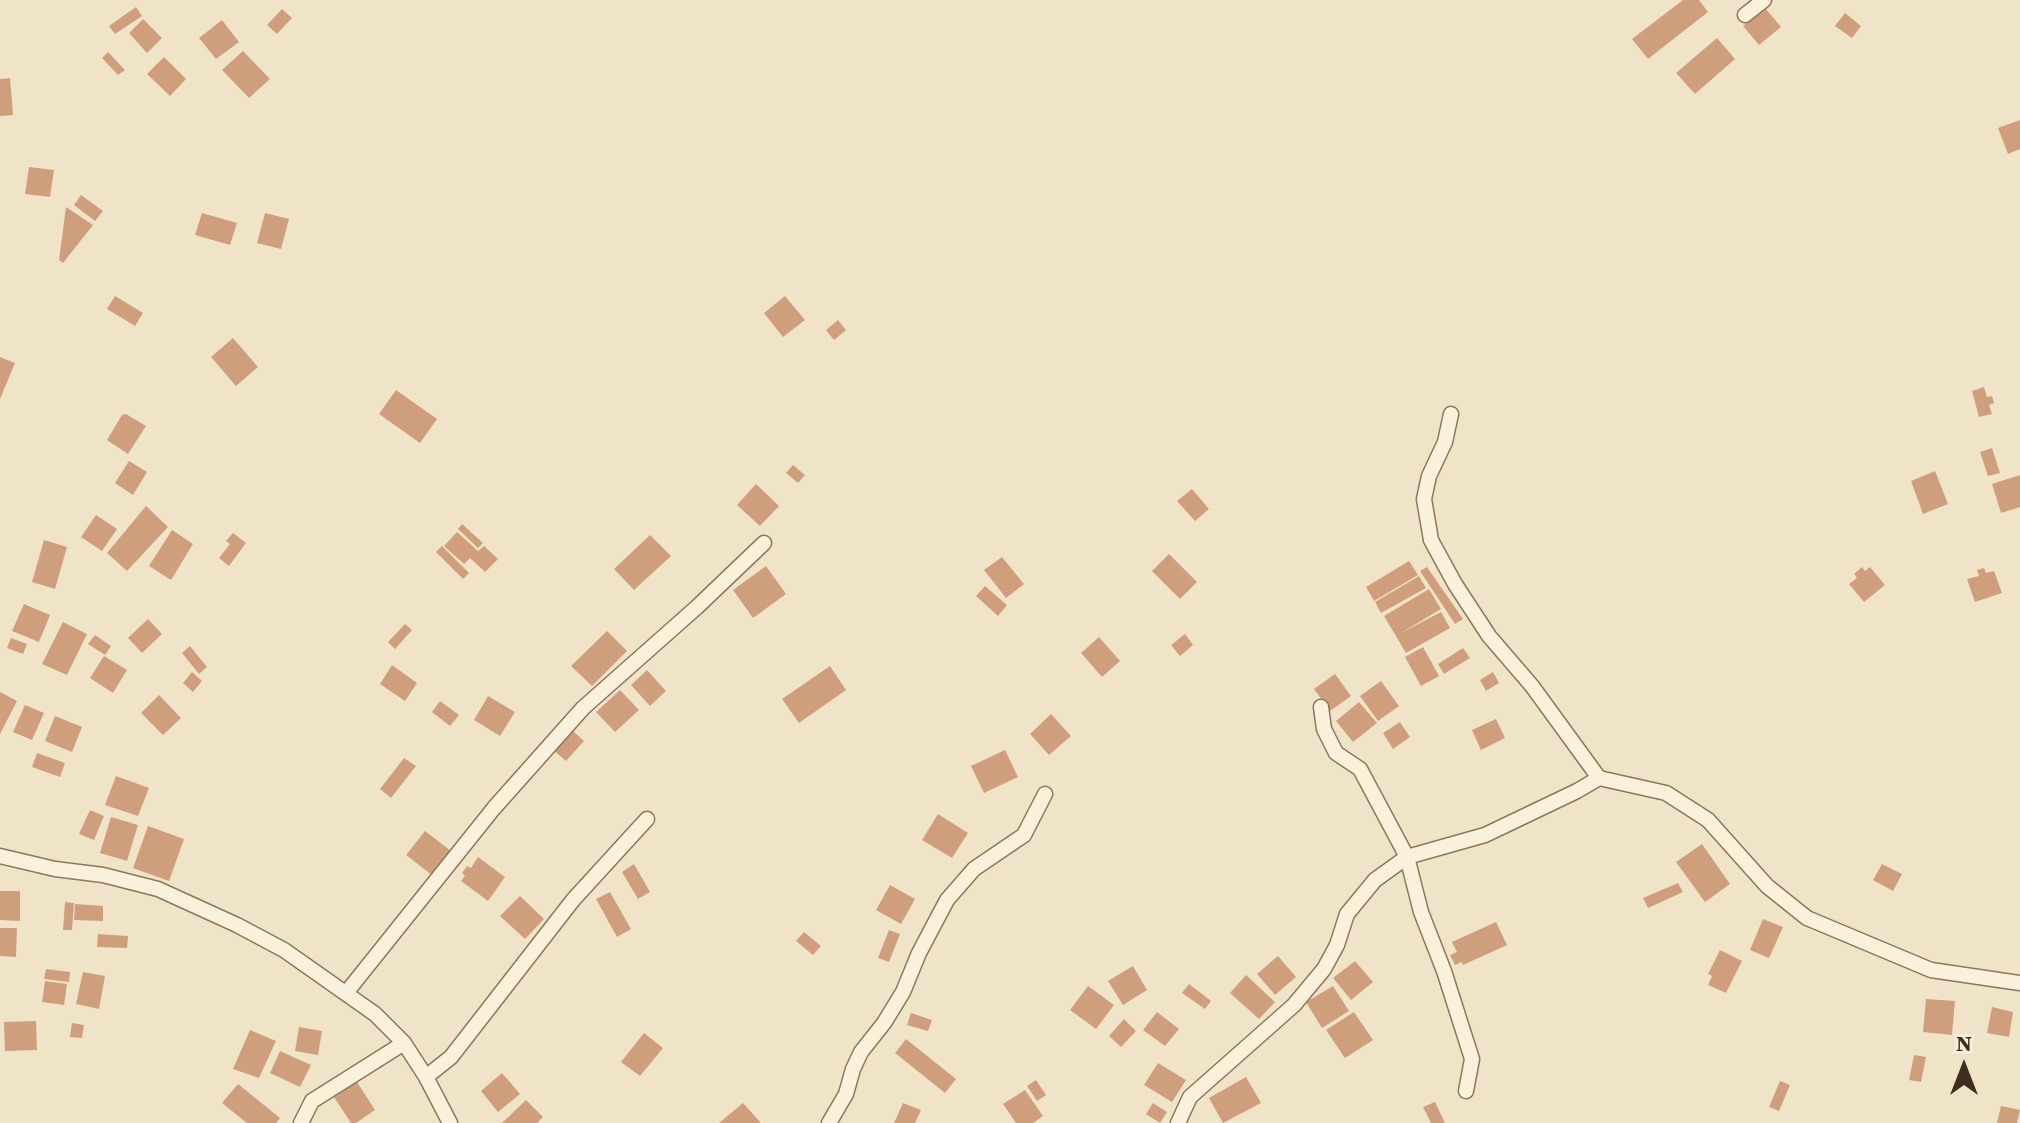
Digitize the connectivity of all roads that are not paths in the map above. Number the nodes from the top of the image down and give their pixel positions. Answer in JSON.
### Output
{"nodes":[{"id":1,"x":1764,"y":0,"type":"edge"},
{"id":2,"x":1745,"y":15,"type":"dead end"},
{"id":3,"x":1451,"y":414,"type":"dead end"},
{"id":4,"x":764,"y":543,"type":"dead end"},
{"id":5,"x":1321,"y":707,"type":"dead end"},
{"id":6,"x":1599,"y":778,"type":"junction"},
{"id":7,"x":1045,"y":794,"type":"dead end"},
{"id":8,"x":647,"y":819,"type":"dead end"},
{"id":9,"x":0,"y":856,"type":"edge"},
{"id":10,"x":1407,"y":857,"type":"junction"},
{"id":11,"x":2020,"y":983,"type":"edge"},
{"id":12,"x":346,"y":993,"type":"junction"},
{"id":13,"x":404,"y":1043,"type":"junction"},
{"id":14,"x":426,"y":1077,"type":"junction"},
{"id":15,"x":1466,"y":1091,"type":"dead end"},
{"id":16,"x":301,"y":1123,"type":"edge"},
{"id":17,"x":450,"y":1123,"type":"edge"},
{"id":18,"x":829,"y":1123,"type":"edge"},
{"id":19,"x":1178,"y":1123,"type":"edge"}],
"edges":[{"from":1,"to":2,"type":"street"},
{"from":3,"to":6,"type":"street"},
{"from":4,"to":12,"type":"street"},
{"from":5,"to":10,"type":"street"},
{"from":6,"to":10,"type":"street"},
{"from":6,"to":11,"type":"street"},
{"from":7,"to":18,"type":"street"},
{"from":8,"to":14,"type":"street"},
{"from":9,"to":12,"type":"street"},
{"from":10,"to":15,"type":"street"},
{"from":10,"to":19,"type":"street"},
{"from":12,"to":13,"type":"street"},
{"from":13,"to":14,"type":"street"},
{"from":13,"to":16,"type":"street"},
{"from":14,"to":17,"type":"street"}]}
